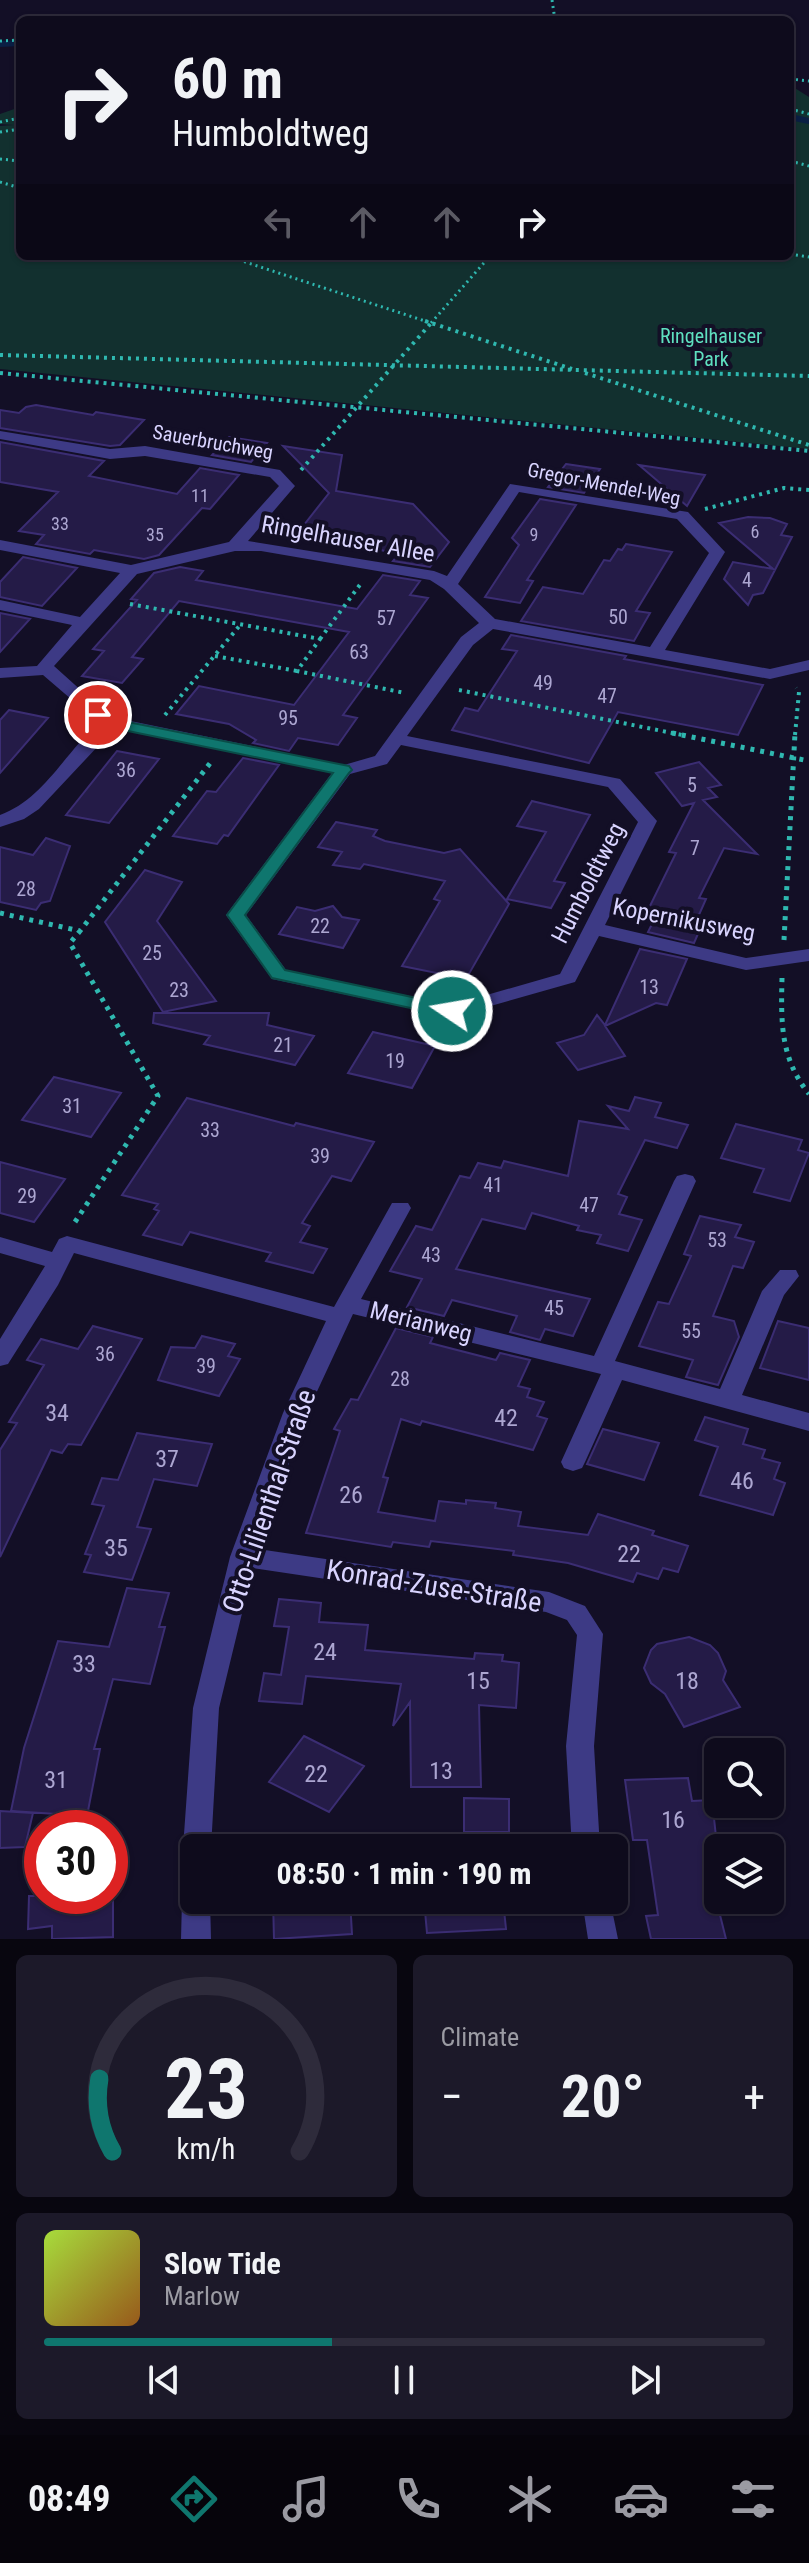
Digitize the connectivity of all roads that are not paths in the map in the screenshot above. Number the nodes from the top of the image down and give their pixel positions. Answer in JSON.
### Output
{"nodes":[{"id":1,"x":0,"y":435,"type":"edge"},
{"id":2,"x":0,"y":545,"type":"edge"},
{"id":3,"x":235,"y":546,"type":"junction"},
{"id":4,"x":131,"y":570,"type":"junction"},
{"id":5,"x":450,"y":583,"type":"junction"},
{"id":6,"x":0,"y":605,"type":"edge"},
{"id":7,"x":82,"y":622,"type":"junction"},
{"id":8,"x":490,"y":623,"type":"junction"},
{"id":9,"x":654,"y":654,"type":"junction"},
{"id":10,"x":809,"y":665,"type":"edge"},
{"id":11,"x":47,"y":669,"type":"junction"},
{"id":12,"x":0,"y":673,"type":"edge"},
{"id":13,"x":111,"y":722,"type":"junction"},
{"id":14,"x":395,"y":739,"type":"junction"},
{"id":15,"x":344,"y":770,"type":"junction"},
{"id":16,"x":0,"y":821,"type":"edge"},
{"id":17,"x":596,"y":929,"type":"junction"},
{"id":18,"x":809,"y":955,"type":"edge"},
{"id":19,"x":685,"y":1181,"type":"dead end"},
{"id":20,"x":400,"y":1208,"type":"dead end"},
{"id":21,"x":0,"y":1245,"type":"edge"},
{"id":22,"x":64,"y":1253,"type":"junction"},
{"id":23,"x":788,"y":1276,"type":"dead end"},
{"id":24,"x":343,"y":1310,"type":"junction"},
{"id":25,"x":0,"y":1358,"type":"edge"},
{"id":26,"x":608,"y":1368,"type":"junction"},
{"id":27,"x":727,"y":1401,"type":"junction"},
{"id":28,"x":809,"y":1422,"type":"edge"},
{"id":29,"x":573,"y":1462,"type":"dead end"},
{"id":30,"x":243,"y":1557,"type":"junction"},
{"id":31,"x":198,"y":1834,"type":"edge"},
{"id":32,"x":585,"y":1834,"type":"edge"},
{"id":33,"x":196,"y":1914,"type":"edge"},
{"id":34,"x":599,"y":1914,"type":"edge"},
{"id":35,"x":196,"y":1939,"type":"edge"},
{"id":36,"x":603,"y":1939,"type":"edge"}],
"edges":[{"from":1,"to":3,"type":"street","name":"Sauerbruchweg"},
{"from":2,"to":4,"type":"street"},
{"from":3,"to":4,"type":"street","name":"Ringelhauser Allee"},
{"from":3,"to":5,"type":"street","name":"Ringelhauser Allee"},
{"from":4,"to":7,"type":"street"},
{"from":5,"to":8,"type":"street","name":"Ringelhauser Allee"},
{"from":5,"to":9,"type":"street","name":"Gregor-Mendel-Weg"},
{"from":6,"to":7,"type":"street"},
{"from":7,"to":11,"type":"street"},
{"from":8,"to":9,"type":"street"},
{"from":8,"to":14,"type":"street"},
{"from":9,"to":10,"type":"street"},
{"from":11,"to":12,"type":"street"},
{"from":11,"to":13,"type":"street"},
{"from":13,"to":15,"type":"street"},
{"from":13,"to":16,"type":"street"},
{"from":14,"to":15,"type":"street"},
{"from":14,"to":17,"type":"street","name":"Humboldtweg"},
{"from":15,"to":17,"type":"street","name":"Humboldtweg"},
{"from":17,"to":18,"type":"street","name":"Kopernikusweg"},
{"from":19,"to":26,"type":"street"},
{"from":20,"to":24,"type":"street","name":"Merianweg"},
{"from":21,"to":22,"type":"street","name":"Merianweg"},
{"from":22,"to":24,"type":"street","name":"Merianweg"},
{"from":22,"to":25,"type":"street"},
{"from":23,"to":27,"type":"street"},
{"from":24,"to":26,"type":"street","name":"Merianweg"},
{"from":24,"to":30,"type":"street","name":"Otto-Lilienthal-Straße"},
{"from":26,"to":27,"type":"street","name":"Merianweg"},
{"from":26,"to":29,"type":"street"},
{"from":27,"to":28,"type":"street","name":"Merianweg"},
{"from":30,"to":31,"type":"street","name":"Otto-Lilienthal-Straße"},
{"from":30,"to":32,"type":"street","name":"Konrad-Zuse-Straße"},
{"from":33,"to":35,"type":"street"},
{"from":34,"to":36,"type":"street"}]}
